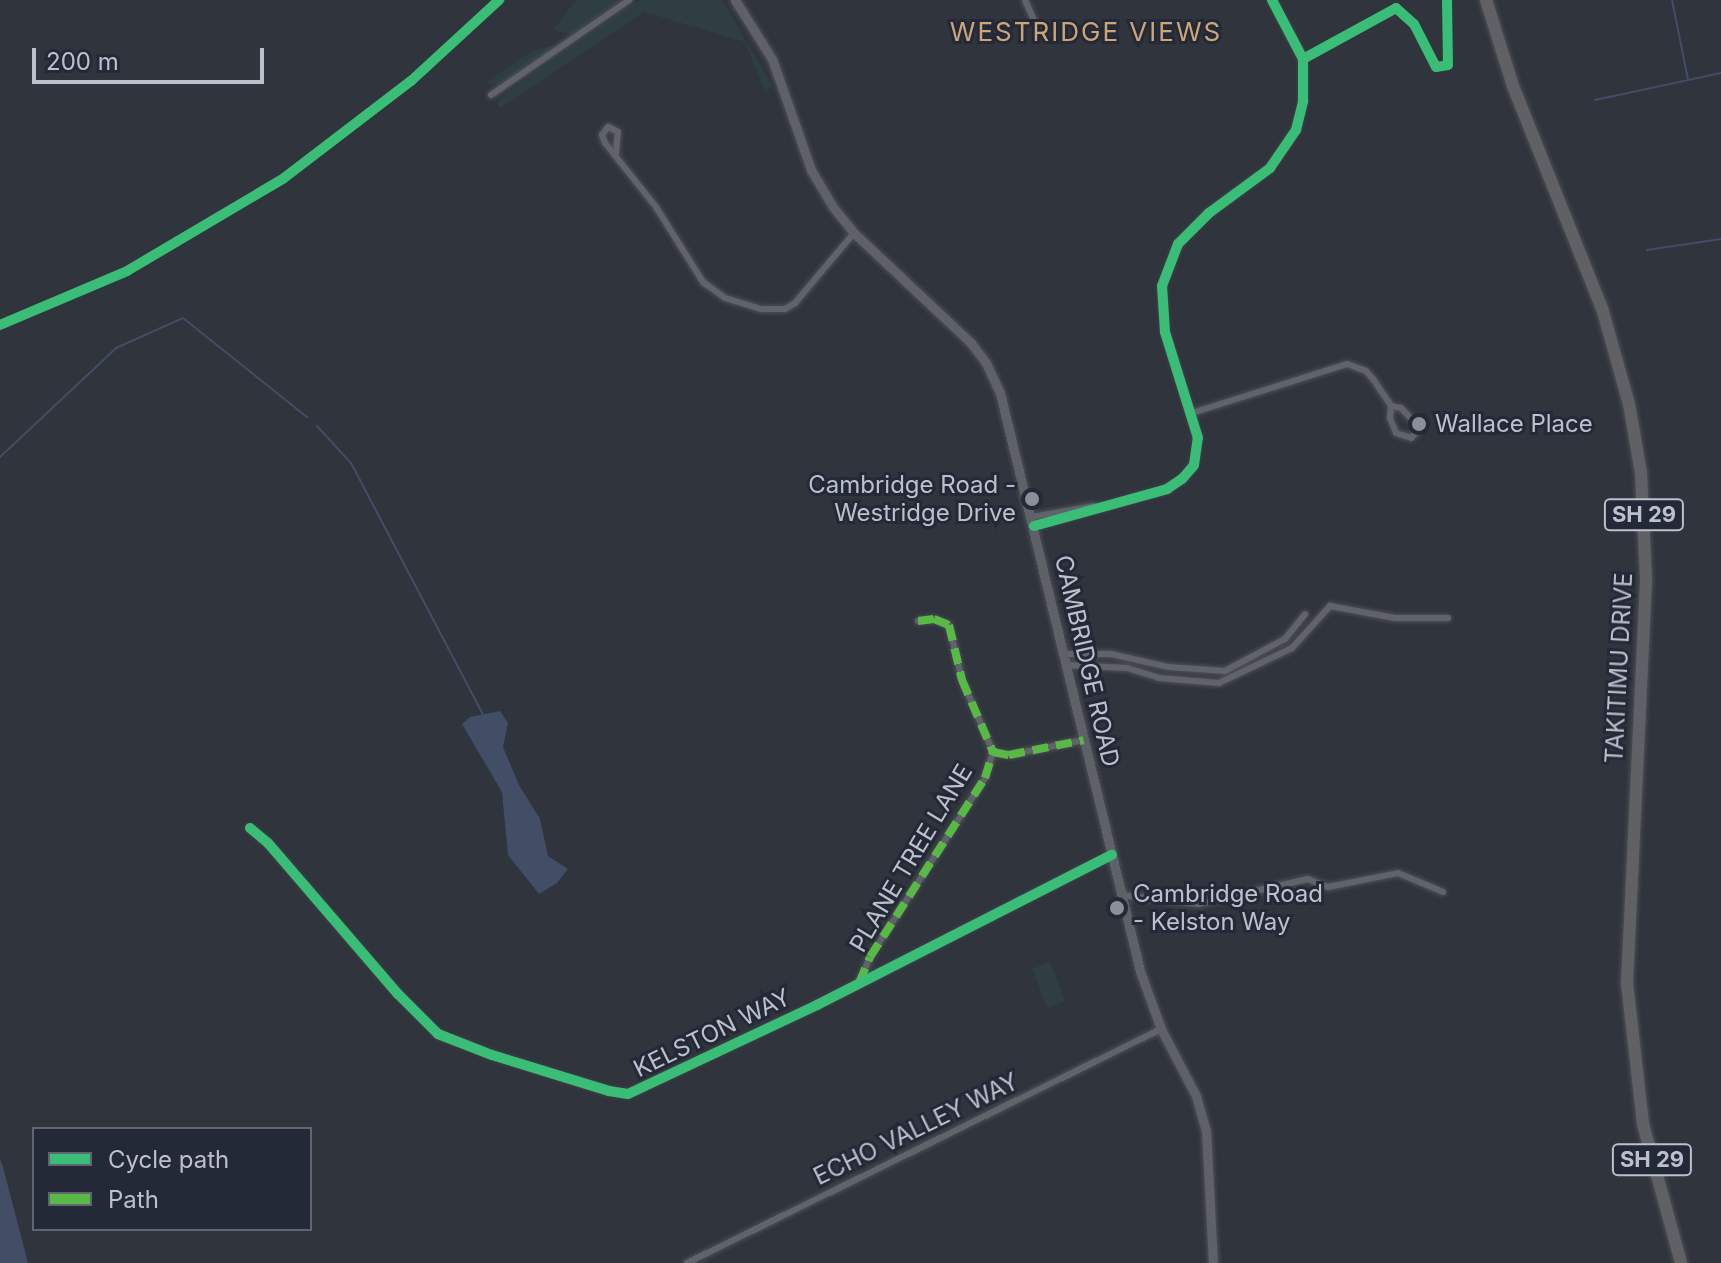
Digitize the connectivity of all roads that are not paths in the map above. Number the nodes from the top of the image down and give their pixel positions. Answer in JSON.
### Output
{"nodes":[{"id":1,"x":629,"y":0,"type":"edge"},
{"id":2,"x":735,"y":0,"type":"edge"},
{"id":3,"x":1025,"y":0,"type":"edge"},
{"id":4,"x":1272,"y":0,"type":"edge"},
{"id":5,"x":1486,"y":0,"type":"edge"},
{"id":6,"x":1037,"y":27,"type":"dead end"},
{"id":7,"x":491,"y":95,"type":"dead end"},
{"id":8,"x":616,"y":153,"type":"dead end"},
{"id":9,"x":854,"y":233,"type":"junction"},
{"id":10,"x":1391,"y":406,"type":"junction"},
{"id":11,"x":1192,"y":413,"type":"junction"},
{"id":12,"x":1033,"y":521,"type":"junction"},
{"id":13,"x":1305,"y":614,"type":"dead end"},
{"id":14,"x":1448,"y":618,"type":"dead end"},
{"id":15,"x":918,"y":621,"type":"dead end"},
{"id":16,"x":1065,"y":660,"type":"junction"},
{"id":17,"x":1084,"y":740,"type":"junction"},
{"id":18,"x":993,"y":752,"type":"junction"},
{"id":19,"x":250,"y":828,"type":"dead end"},
{"id":20,"x":1112,"y":855,"type":"junction"},
{"id":21,"x":1443,"y":892,"type":"dead end"},
{"id":22,"x":1122,"y":895,"type":"junction"},
{"id":23,"x":859,"y":983,"type":"junction"},
{"id":24,"x":1161,"y":1029,"type":"junction"},
{"id":25,"x":687,"y":1263,"type":"edge"},
{"id":26,"x":1213,"y":1263,"type":"edge"},
{"id":27,"x":1681,"y":1263,"type":"edge"}],
"edges":[{"from":1,"to":7,"type":"street"},
{"from":2,"to":9,"type":"main road","name":"CAMBRIDGE ROAD"},
{"from":3,"to":6,"type":"street"},
{"from":4,"to":11,"type":"street"},
{"from":5,"to":27,"type":"highway","name":"TAKITIMU DRIVE","number":"SH 29"},
{"from":8,"to":9,"type":"street"},
{"from":9,"to":12,"type":"main road","name":"CAMBRIDGE ROAD"},
{"from":10,"to":10,"type":"street"},
{"from":10,"to":11,"type":"street"},
{"from":11,"to":12,"type":"street"},
{"from":12,"to":16,"type":"main road","name":"CAMBRIDGE ROAD"},
{"from":13,"to":16,"type":"street"},
{"from":14,"to":16,"type":"street"},
{"from":15,"to":18,"type":"street","name":"PLANE TREE LANE"},
{"from":16,"to":17,"type":"main road","name":"CAMBRIDGE ROAD"},
{"from":17,"to":18,"type":"street","name":"PLANE TREE LANE"},
{"from":17,"to":20,"type":"main road","name":"CAMBRIDGE ROAD"},
{"from":18,"to":23,"type":"street","name":"PLANE TREE LANE"},
{"from":19,"to":23,"type":"street","name":"KELSTON WAY"},
{"from":20,"to":22,"type":"main road","name":"CAMBRIDGE ROAD"},
{"from":20,"to":23,"type":"street","name":"KELSTON WAY"},
{"from":21,"to":22,"type":"street"},
{"from":22,"to":24,"type":"main road","name":"CAMBRIDGE ROAD"},
{"from":24,"to":25,"type":"street","name":"ECHO VALLEY WAY"},
{"from":24,"to":26,"type":"main road","name":"CAMBRIDGE ROAD"}]}
